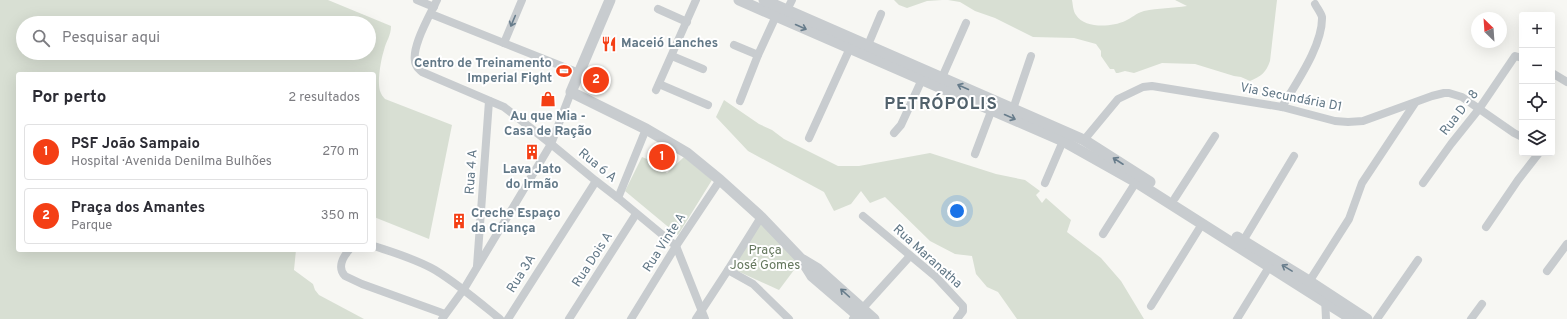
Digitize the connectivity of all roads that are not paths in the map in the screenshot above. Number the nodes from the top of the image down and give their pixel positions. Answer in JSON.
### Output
{"nodes":[{"id":1,"x":417,"y":0,"type":"edge"},
{"id":2,"x":522,"y":0,"type":"edge"},
{"id":3,"x":610,"y":0,"type":"edge"},
{"id":4,"x":696,"y":0,"type":"edge"},
{"id":5,"x":739,"y":0,"type":"edge"},
{"id":6,"x":764,"y":0,"type":"edge"},
{"id":7,"x":792,"y":0,"type":"edge"},
{"id":8,"x":1315,"y":4,"type":"dead end"},
{"id":9,"x":434,"y":7,"type":"edge"},
{"id":10,"x":658,"y":9,"type":"dead end"},
{"id":11,"x":788,"y":10,"type":"junction"},
{"id":12,"x":881,"y":14,"type":"dead end"},
{"id":13,"x":776,"y":16,"type":"junction"},
{"id":14,"x":687,"y":22,"type":"junction"},
{"id":15,"x":966,"y":24,"type":"dead end"},
{"id":16,"x":504,"y":43,"type":"junction"},
{"id":17,"x":734,"y":45,"type":"dead end"},
{"id":18,"x":868,"y":46,"type":"junction"},
{"id":19,"x":850,"y":48,"type":"junction"},
{"id":20,"x":758,"y":55,"type":"junction"},
{"id":21,"x":672,"y":56,"type":"junction"},
{"id":22,"x":1031,"y":56,"type":"dead end"},
{"id":23,"x":1519,"y":57,"type":"edge"},
{"id":24,"x":703,"y":69,"type":"dead end"},
{"id":25,"x":579,"y":73,"type":"junction"},
{"id":26,"x":924,"y":75,"type":"junction"},
{"id":27,"x":1555,"y":75,"type":"edge"},
{"id":28,"x":940,"y":82,"type":"junction"},
{"id":29,"x":1567,"y":82,"type":"edge"},
{"id":30,"x":571,"y":92,"type":"junction"},
{"id":31,"x":489,"y":101,"type":"junction"},
{"id":32,"x":740,"y":101,"type":"dead end"},
{"id":33,"x":1415,"y":103,"type":"junction"},
{"id":34,"x":708,"y":104,"type":"dead end"},
{"id":35,"x":1282,"y":107,"type":"junction"},
{"id":36,"x":992,"y":109,"type":"junction"},
{"id":37,"x":1013,"y":109,"type":"junction"},
{"id":38,"x":1479,"y":109,"type":"junction"},
{"id":39,"x":646,"y":129,"type":"junction"},
{"id":40,"x":894,"y":133,"type":"dead end"},
{"id":41,"x":1215,"y":136,"type":"dead end"},
{"id":42,"x":1519,"y":136,"type":"edge"},
{"id":43,"x":809,"y":138,"type":"dead end"},
{"id":44,"x":1084,"y":140,"type":"junction"},
{"id":45,"x":1063,"y":141,"type":"junction"},
{"id":46,"x":551,"y":144,"type":"junction"},
{"id":47,"x":975,"y":154,"type":"dead end"},
{"id":48,"x":1294,"y":156,"type":"dead end"},
{"id":49,"x":1537,"y":156,"type":"edge"},
{"id":50,"x":720,"y":180,"type":"junction"},
{"id":51,"x":596,"y":182,"type":"junction"},
{"id":52,"x":1136,"y":182,"type":"junction"},
{"id":53,"x":1422,"y":183,"type":"dead end"},
{"id":54,"x":1044,"y":184,"type":"dead end"},
{"id":55,"x":618,"y":198,"type":"junction"},
{"id":56,"x":1175,"y":198,"type":"junction"},
{"id":57,"x":636,"y":214,"type":"junction"},
{"id":58,"x":864,"y":216,"type":"dead end"},
{"id":59,"x":761,"y":217,"type":"junction"},
{"id":60,"x":1202,"y":224,"type":"junction"},
{"id":61,"x":1486,"y":227,"type":"dead end"},
{"id":62,"x":1102,"y":234,"type":"dead end"},
{"id":63,"x":1243,"y":241,"type":"junction"},
{"id":64,"x":1567,"y":244,"type":"edge"},
{"id":65,"x":676,"y":246,"type":"junction"},
{"id":66,"x":376,"y":247,"type":"edge"},
{"id":67,"x":347,"y":252,"type":"edge"},
{"id":68,"x":910,"y":256,"type":"junction"},
{"id":69,"x":1418,"y":260,"type":"dead end"},
{"id":70,"x":476,"y":268,"type":"junction"},
{"id":71,"x":1268,"y":269,"type":"junction"},
{"id":72,"x":728,"y":270,"type":"junction"},
{"id":73,"x":1547,"y":271,"type":"dead end"},
{"id":74,"x":1307,"y":285,"type":"junction"},
{"id":75,"x":464,"y":289,"type":"junction"},
{"id":76,"x":1325,"y":297,"type":"junction"},
{"id":77,"x":1482,"y":304,"type":"dead end"},
{"id":78,"x":1151,"y":306,"type":"dead end"},
{"id":79,"x":702,"y":310,"type":"junction"},
{"id":80,"x":859,"y":315,"type":"edge"},
{"id":81,"x":444,"y":317,"type":"edge"},
{"id":82,"x":500,"y":319,"type":"edge"},
{"id":83,"x":508,"y":319,"type":"edge"},
{"id":84,"x":569,"y":319,"type":"edge"},
{"id":85,"x":631,"y":319,"type":"edge"},
{"id":86,"x":696,"y":319,"type":"edge"},
{"id":87,"x":706,"y":319,"type":"edge"},
{"id":88,"x":789,"y":319,"type":"edge"},
{"id":89,"x":874,"y":319,"type":"edge"},
{"id":90,"x":957,"y":319,"type":"edge"},
{"id":91,"x":1236,"y":319,"type":"edge"},
{"id":92,"x":1326,"y":319,"type":"edge"},
{"id":93,"x":1352,"y":319,"type":"edge"},
{"id":94,"x":1367,"y":319,"type":"edge"},
{"id":95,"x":1377,"y":319,"type":"edge"},
{"id":96,"x":1471,"y":319,"type":"edge"}],
"edges":[{"from":1,"to":9,"type":"street"},
{"from":2,"to":16,"type":"street","one_way":true},
{"from":3,"to":25,"type":"street"},
{"from":4,"to":14,"type":"street"},
{"from":5,"to":13,"type":"street"},
{"from":6,"to":11,"type":"street"},
{"from":7,"to":11,"type":"street"},
{"from":8,"to":35,"type":"street"},
{"from":9,"to":16,"type":"street"},
{"from":9,"to":31,"type":"street","name":"Rua 6 A"},
{"from":10,"to":14,"type":"street"},
{"from":11,"to":18,"type":"street"},
{"from":12,"to":18,"type":"street"},
{"from":13,"to":19,"type":"street","one_way":true},
{"from":13,"to":20,"type":"street"},
{"from":14,"to":21,"type":"street"},
{"from":15,"to":28,"type":"street"},
{"from":16,"to":25,"type":"street"},
{"from":17,"to":20,"type":"street"},
{"from":18,"to":26,"type":"street"},
{"from":19,"to":26,"type":"street"},
{"from":19,"to":43,"type":"street"},
{"from":20,"to":32,"type":"street"},
{"from":21,"to":24,"type":"street"},
{"from":21,"to":34,"type":"street"},
{"from":22,"to":37,"type":"street"},
{"from":23,"to":38,"type":"street","name":"Rua D - 8"},
{"from":25,"to":30,"type":"street"},
{"from":26,"to":28,"type":"street"},
{"from":26,"to":40,"type":"street"},
{"from":27,"to":29,"type":"street"},
{"from":28,"to":36,"type":"street"},
{"from":37,"to":28,"type":"street","one_way":true},
{"from":30,"to":39,"type":"street"},
{"from":30,"to":46,"type":"street"},
{"from":31,"to":46,"type":"street","name":"Rua 6 A"},
{"from":31,"to":70,"type":"street","name":"Rua 4 A"},
{"from":33,"to":35,"type":"street","name":"Via Secundária D1"},
{"from":33,"to":38,"type":"street","name":"Via Secundária D1"},
{"from":33,"to":74,"type":"street"},
{"from":35,"to":44,"type":"street","name":"Via Secundária D1"},
{"from":36,"to":45,"type":"street","one_way":true},
{"from":36,"to":47,"type":"street"},
{"from":37,"to":44,"type":"street"},
{"from":38,"to":42,"type":"street","name":"Via Secundária D1"},
{"from":38,"to":53,"type":"street","name":"Rua D - 8"},
{"from":39,"to":50,"type":"street"},
{"from":39,"to":55,"type":"street"},
{"from":41,"to":56,"type":"street"},
{"from":56,"to":44,"type":"street","one_way":true},
{"from":45,"to":52,"type":"street"},
{"from":45,"to":54,"type":"street"},
{"from":46,"to":51,"type":"street","name":"Rua 6 A"},
{"from":46,"to":70,"type":"street"},
{"from":48,"to":63,"type":"street"},
{"from":49,"to":61,"type":"street"},
{"from":50,"to":59,"type":"street"},
{"from":50,"to":65,"type":"street","name":"Rua Vinte A"},
{"from":51,"to":55,"type":"street","name":"Rua 6 A"},
{"from":51,"to":83,"type":"street","name":"Rua 3A"},
{"from":52,"to":60,"type":"street"},
{"from":52,"to":62,"type":"street"},
{"from":55,"to":57,"type":"street","name":"Rua 6 A"},
{"from":56,"to":63,"type":"street"},
{"from":57,"to":65,"type":"street","name":"Rua 6 A"},
{"from":57,"to":84,"type":"street","name":"Rua Dois A"},
{"from":58,"to":68,"type":"street","name":"Rua Maranatha"},
{"from":59,"to":72,"type":"street"},
{"from":59,"to":80,"type":"street"},
{"from":60,"to":71,"type":"street"},
{"from":60,"to":78,"type":"street"},
{"from":74,"to":63,"type":"street","one_way":true},
{"from":64,"to":73,"type":"street"},
{"from":65,"to":79,"type":"street","name":"Rua 6 A"},
{"from":65,"to":85,"type":"street","name":"Rua Vinte A"},
{"from":66,"to":75,"type":"street"},
{"from":67,"to":81,"type":"street"},
{"from":68,"to":80,"type":"street"},
{"from":68,"to":90,"type":"street","name":"Rua Maranatha"},
{"from":69,"to":95,"type":"street"},
{"from":70,"to":75,"type":"street"},
{"from":71,"to":74,"type":"street"},
{"from":71,"to":91,"type":"street"},
{"from":72,"to":79,"type":"street"},
{"from":72,"to":88,"type":"street"},
{"from":74,"to":76,"type":"street"},
{"from":75,"to":81,"type":"street"},
{"from":75,"to":82,"type":"street"},
{"from":76,"to":92,"type":"street"},
{"from":76,"to":93,"type":"street"},
{"from":76,"to":94,"type":"street"},
{"from":77,"to":96,"type":"street"},
{"from":79,"to":86,"type":"street"},
{"from":79,"to":87,"type":"street","name":"Rua 6 A"},
{"from":80,"to":89,"type":"street"}]}
